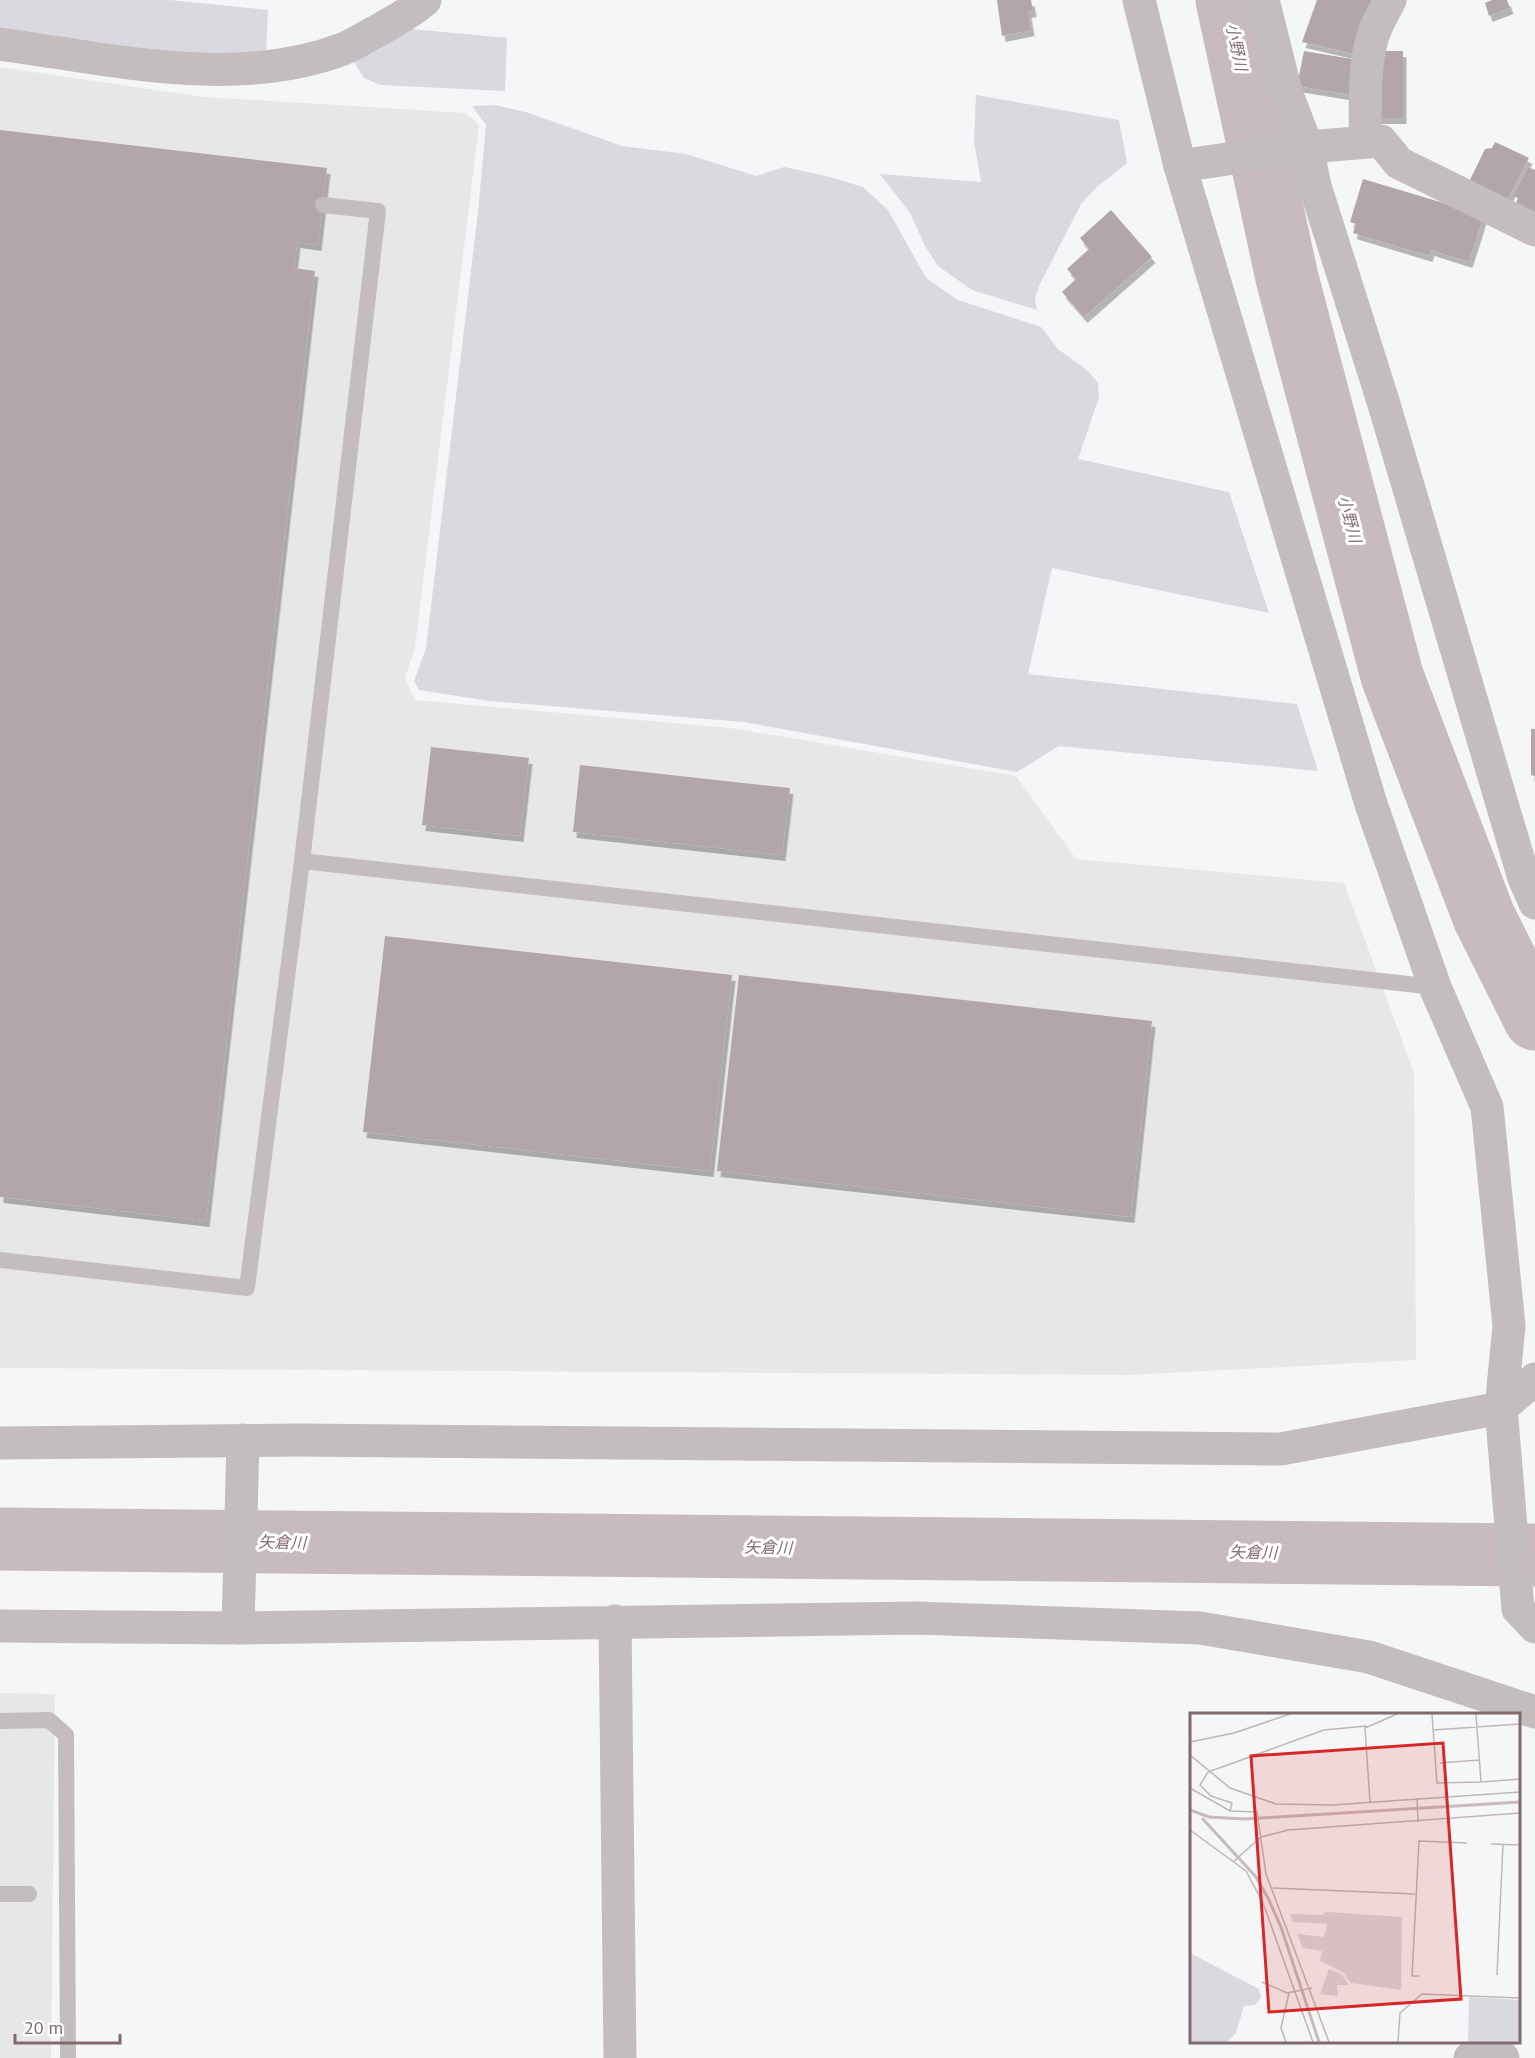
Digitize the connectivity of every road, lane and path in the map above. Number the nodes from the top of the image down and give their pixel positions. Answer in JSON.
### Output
{"nodes":[{"id":1,"x":425,"y":0,"type":"edge"},
{"id":2,"x":1139,"y":0,"type":"edge"},
{"id":3,"x":1263,"y":0,"type":"edge"},
{"id":4,"x":1390,"y":0,"type":"edge"},
{"id":5,"x":0,"y":44,"type":"edge"},
{"id":6,"x":1365,"y":142,"type":"junction"},
{"id":7,"x":1301,"y":148,"type":"junction"},
{"id":8,"x":1192,"y":164,"type":"junction"},
{"id":9,"x":323,"y":205,"type":"dead end"},
{"id":10,"x":1535,"y":230,"type":"edge"},
{"id":11,"x":302,"y":861,"type":"junction"},
{"id":12,"x":1535,"y":903,"type":"edge"},
{"id":13,"x":1435,"y":987,"type":"junction"},
{"id":14,"x":0,"y":1260,"type":"edge"},
{"id":15,"x":1535,"y":1379,"type":"edge"},
{"id":16,"x":1501,"y":1408,"type":"junction"},
{"id":17,"x":243,"y":1440,"type":"junction"},
{"id":18,"x":0,"y":1443,"type":"edge"},
{"id":19,"x":1526,"y":1618,"type":"edge"},
{"id":20,"x":615,"y":1621,"type":"junction"},
{"id":21,"x":0,"y":1626,"type":"edge"},
{"id":22,"x":238,"y":1628,"type":"junction"},
{"id":23,"x":1535,"y":1712,"type":"edge"},
{"id":24,"x":0,"y":1721,"type":"edge"},
{"id":25,"x":0,"y":1894,"type":"edge"},
{"id":26,"x":29,"y":1894,"type":"dead end"},
{"id":27,"x":68,"y":2058,"type":"edge"},
{"id":28,"x":620,"y":2058,"type":"edge"},
{"id":29,"x":1470,"y":2058,"type":"edge"},
{"id":30,"x":1503,"y":2058,"type":"edge"}],
"edges":[{"from":1,"to":5,"type":"street"},
{"from":2,"to":8,"type":"street"},
{"from":3,"to":7,"type":"street"},
{"from":4,"to":6,"type":"street"},
{"from":6,"to":7,"type":"street"},
{"from":6,"to":10,"type":"street"},
{"from":7,"to":8,"type":"street"},
{"from":7,"to":12,"type":"street"},
{"from":8,"to":13,"type":"street"},
{"from":9,"to":11,"type":"lane"},
{"from":11,"to":13,"type":"lane"},
{"from":11,"to":14,"type":"lane"},
{"from":13,"to":16,"type":"street"},
{"from":15,"to":16,"type":"street"},
{"from":16,"to":17,"type":"street"},
{"from":16,"to":19,"type":"street"},
{"from":17,"to":18,"type":"street"},
{"from":17,"to":22,"type":"street"},
{"from":20,"to":22,"type":"street"},
{"from":20,"to":23,"type":"street"},
{"from":20,"to":28,"type":"street"},
{"from":21,"to":22,"type":"street"},
{"from":24,"to":27,"type":"lane"},
{"from":25,"to":26,"type":"lane"},
{"from":29,"to":30,"type":"street"}]}
